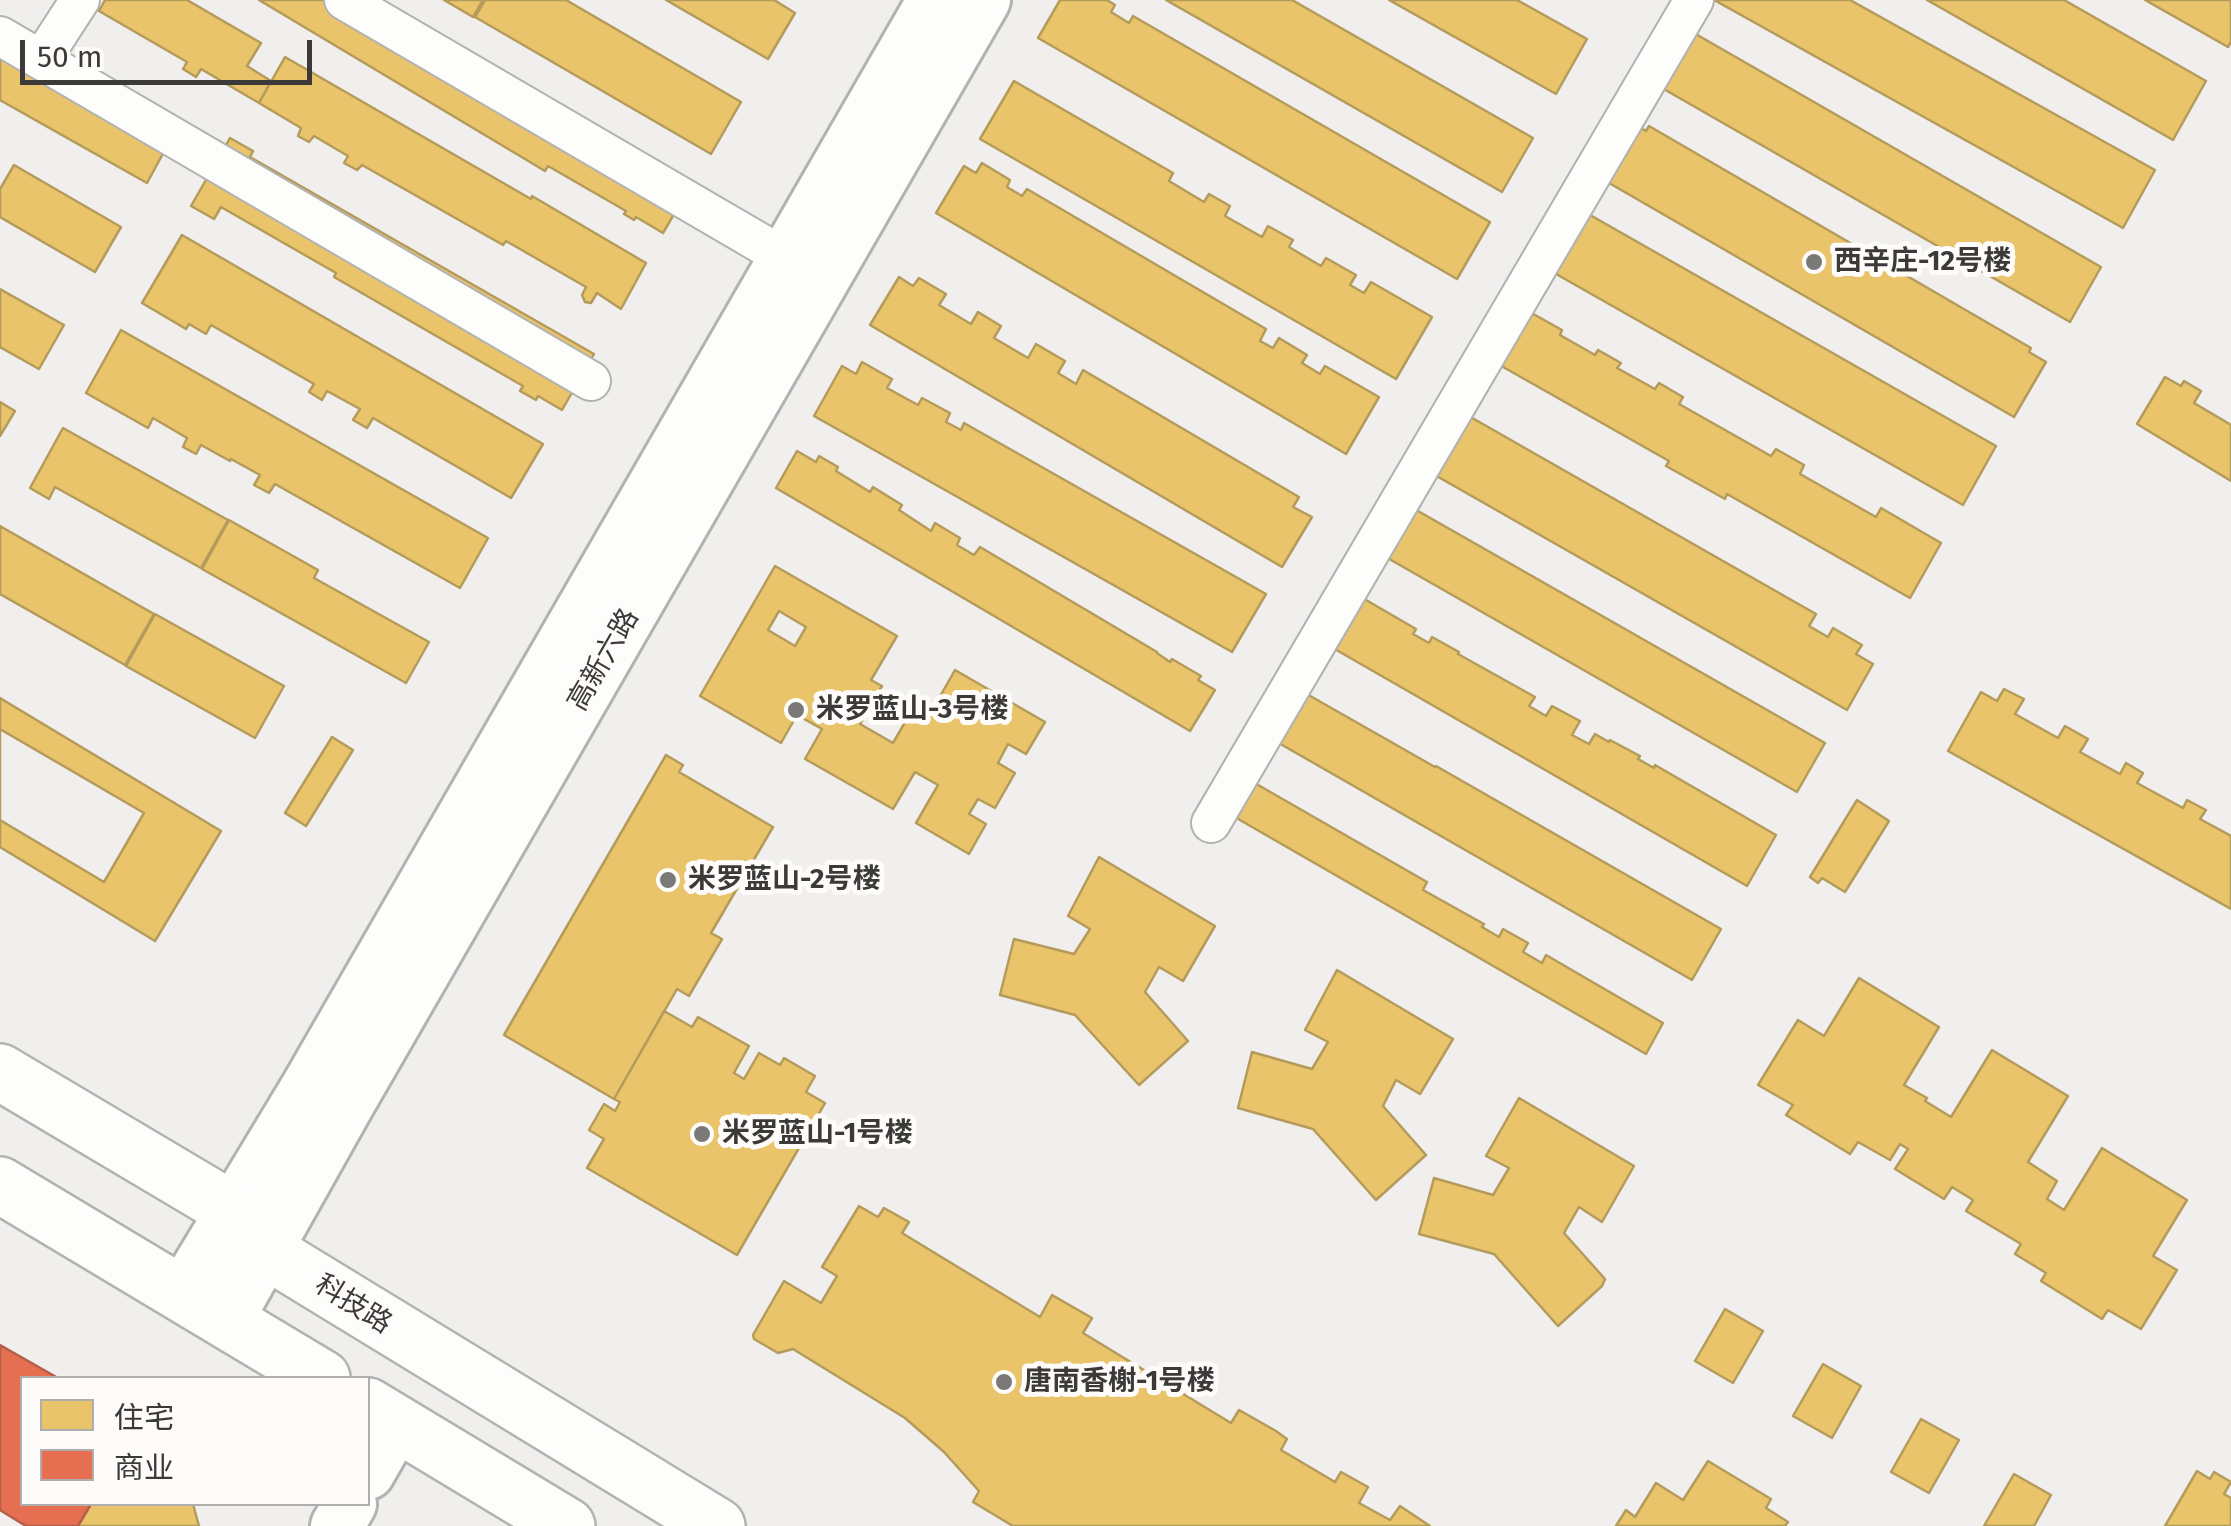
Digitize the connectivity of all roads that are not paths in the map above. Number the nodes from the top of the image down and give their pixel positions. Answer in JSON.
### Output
{"nodes":[{"id":1,"x":80,"y":0,"type":"edge"},
{"id":2,"x":344,"y":0,"type":"edge"},
{"id":3,"x":934,"y":0,"type":"edge"},
{"id":4,"x":984,"y":0,"type":"edge"},
{"id":5,"x":1694,"y":0,"type":"edge"},
{"id":6,"x":0,"y":36,"type":"edge"},
{"id":7,"x":41,"y":60,"type":"junction"},
{"id":8,"x":804,"y":269,"type":"junction"},
{"id":9,"x":592,"y":381,"type":"dead end"},
{"id":10,"x":1211,"y":823,"type":"dead end"},
{"id":11,"x":0,"y":1072,"type":"edge"},
{"id":12,"x":0,"y":1185,"type":"edge"},
{"id":13,"x":250,"y":1230,"type":"junction"},
{"id":14,"x":204,"y":1308,"type":"junction"},
{"id":15,"x":319,"y":1376,"type":"edge"},
{"id":16,"x":382,"y":1415,"type":"edge"},
{"id":17,"x":370,"y":1465,"type":"edge"},
{"id":18,"x":567,"y":1526,"type":"edge"},
{"id":19,"x":716,"y":1526,"type":"edge"}],
"edges":[{"from":1,"to":7,"type":"street"},
{"from":2,"to":8,"type":"street"},
{"from":3,"to":8,"type":"street","name":"高新六路"},
{"from":4,"to":8,"type":"street","name":"高新六路"},
{"from":5,"to":10,"type":"street"},
{"from":6,"to":7,"type":"street"},
{"from":7,"to":9,"type":"street"},
{"from":8,"to":13,"type":"street","name":"高新六路"},
{"from":11,"to":13,"type":"main road","name":"科技路"},
{"from":12,"to":14,"type":"main road"},
{"from":13,"to":14,"type":"street","name":"高新六路"},
{"from":13,"to":19,"type":"main road","name":"科技路"},
{"from":14,"to":15,"type":"main road"},
{"from":16,"to":17,"type":"street"},
{"from":16,"to":18,"type":"main road"}]}
